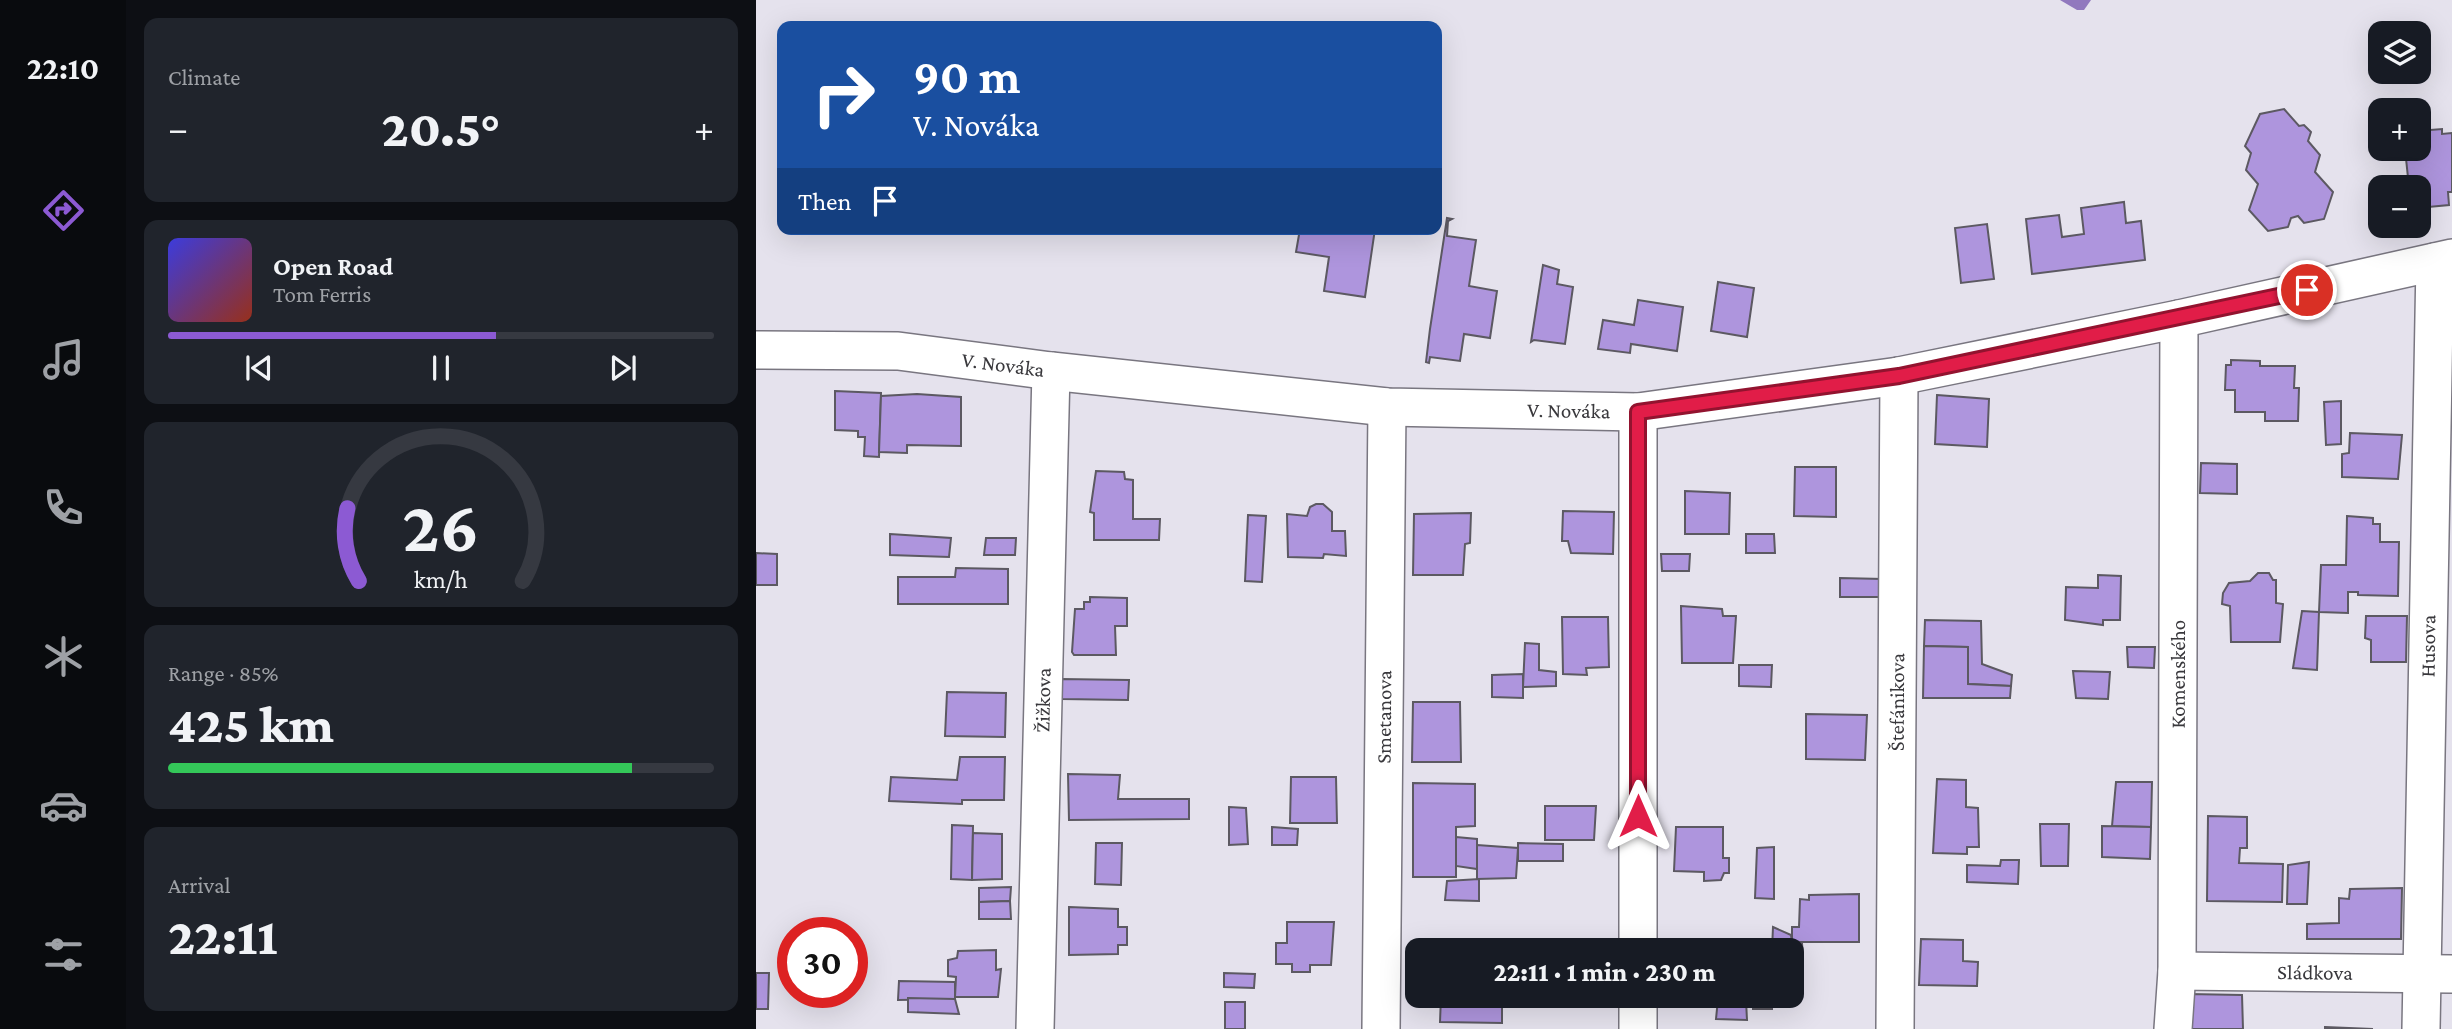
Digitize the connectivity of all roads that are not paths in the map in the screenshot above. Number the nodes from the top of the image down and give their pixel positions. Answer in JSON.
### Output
{"nodes":[{"id":1,"x":2443,"y":260,"type":"edge"},
{"id":2,"x":2179,"y":319,"type":"junction"},
{"id":3,"x":756,"y":350,"type":"edge"},
{"id":4,"x":1051,"y":371,"type":"junction"},
{"id":5,"x":1899,"y":376,"type":"junction"},
{"id":6,"x":1387,"y":407,"type":"junction"},
{"id":7,"x":1638,"y":412,"type":"junction"},
{"id":8,"x":1638,"y":938,"type":"edge"},
{"id":9,"x":2177,"y":971,"type":"junction"},
{"id":10,"x":2438,"y":974,"type":"edge"},
{"id":11,"x":1638,"y":1008,"type":"edge"},
{"id":12,"x":1035,"y":1029,"type":"edge"},
{"id":13,"x":1381,"y":1029,"type":"edge"},
{"id":14,"x":1638,"y":1029,"type":"edge"},
{"id":15,"x":1895,"y":1029,"type":"edge"},
{"id":16,"x":2173,"y":1029,"type":"edge"},
{"id":17,"x":2421,"y":1029,"type":"edge"}],
"edges":[{"from":1,"to":2,"type":"street","name":"V. Nováka"},
{"from":1,"to":10,"type":"street","name":"Husova"},
{"from":2,"to":5,"type":"street","name":"V. Nováka"},
{"from":2,"to":9,"type":"street","name":"Komenského"},
{"from":3,"to":4,"type":"street","name":"V. Nováka"},
{"from":4,"to":6,"type":"street","name":"V. Nováka"},
{"from":4,"to":12,"type":"street","name":"Žižkova"},
{"from":5,"to":7,"type":"street","name":"V. Nováka"},
{"from":5,"to":15,"type":"street","name":"Štefánikova"},
{"from":6,"to":7,"type":"street","name":"V. Nováka"},
{"from":6,"to":13,"type":"street","name":"Smetanova"},
{"from":7,"to":8,"type":"street"},
{"from":9,"to":10,"type":"street","name":"Sládkova"},
{"from":9,"to":16,"type":"street","name":"Komenského"},
{"from":10,"to":17,"type":"street","name":"Husova"},
{"from":11,"to":14,"type":"street"}]}
